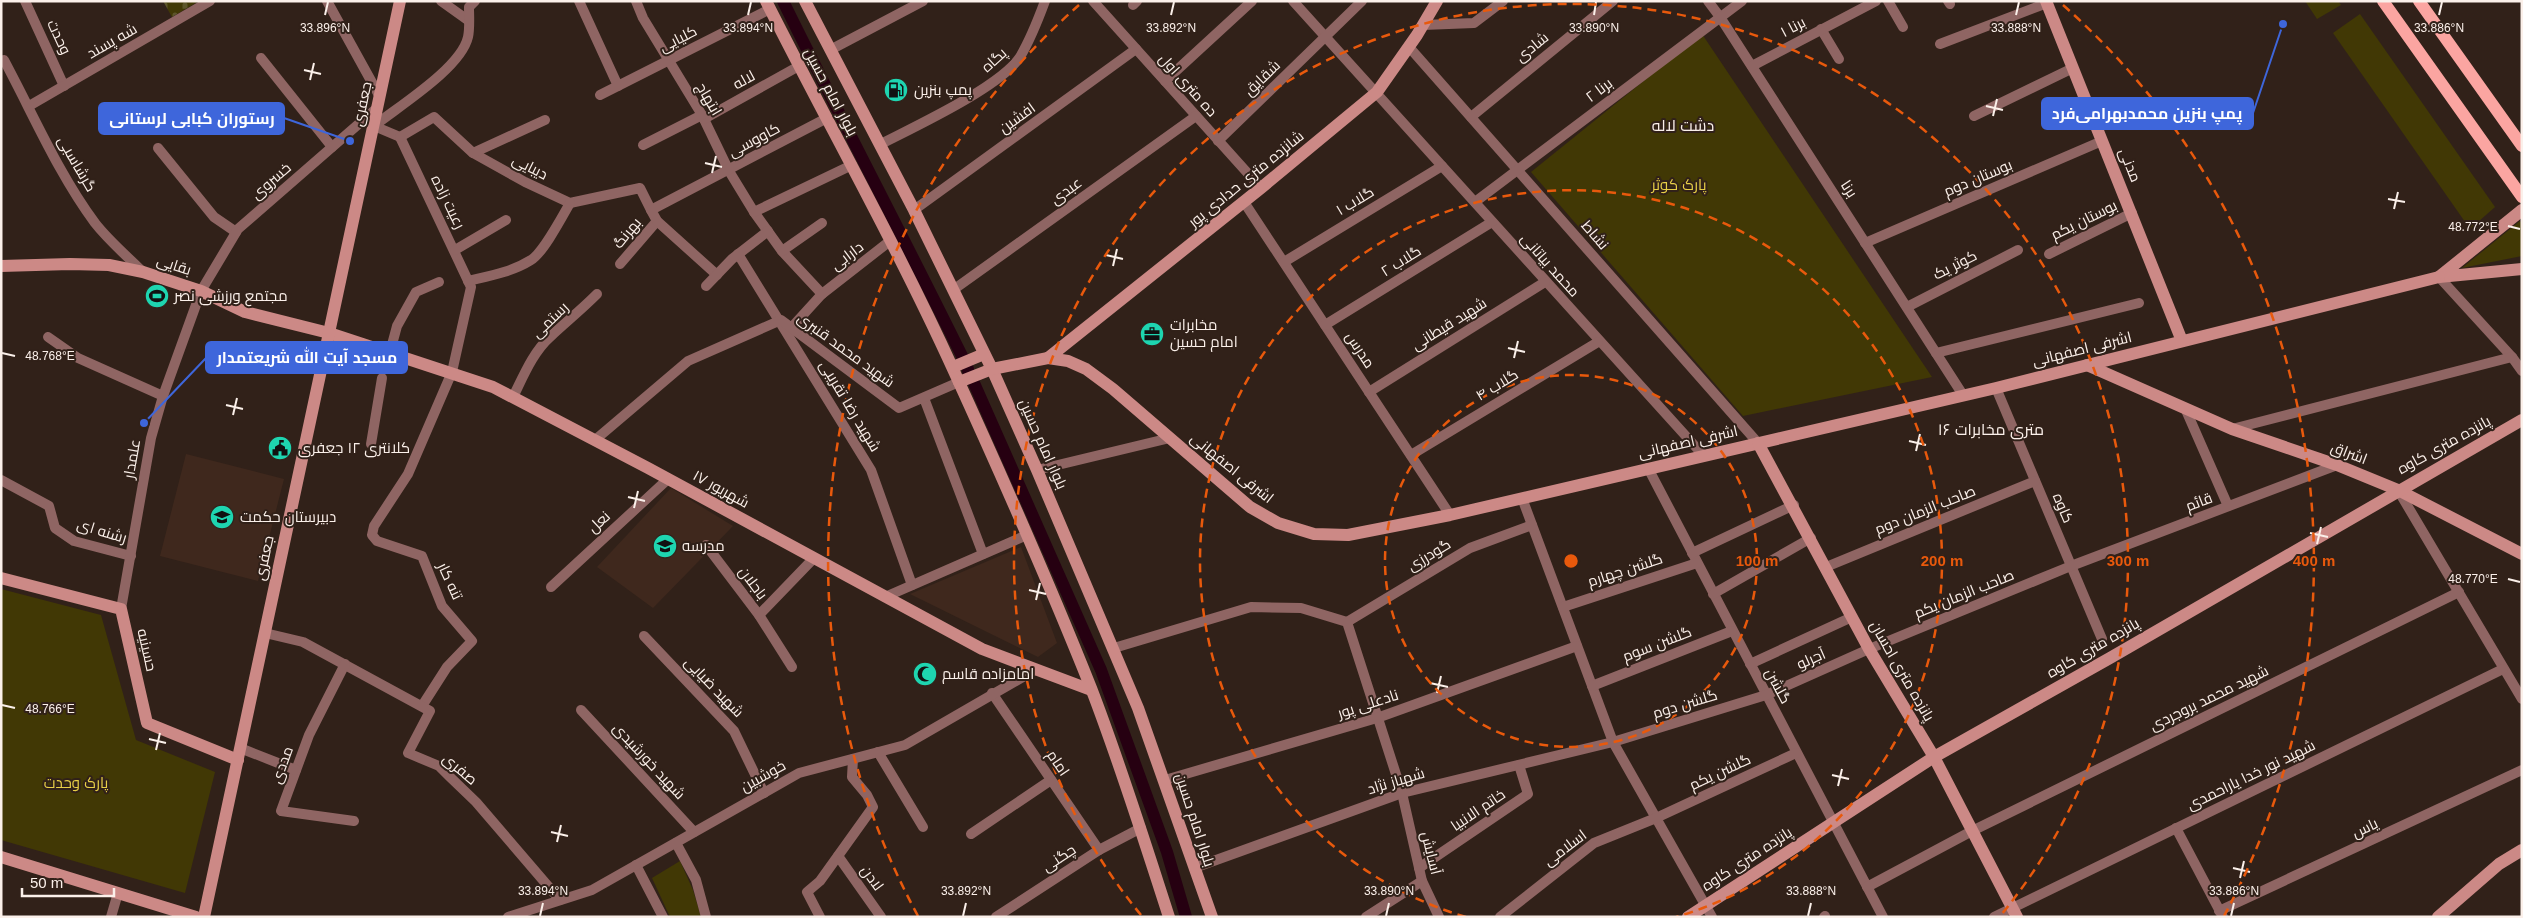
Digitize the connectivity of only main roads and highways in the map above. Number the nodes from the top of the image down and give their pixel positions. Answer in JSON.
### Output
{"nodes":[{"id":1,"x":2383,"y":1,"type":"edge"},
{"id":2,"x":2419,"y":1,"type":"edge"},
{"id":3,"x":2522,"y":146,"type":"edge"},
{"id":4,"x":2522,"y":197,"type":"edge"}],
"edges":[{"from":1,"to":4,"type":"main road"},
{"from":2,"to":3,"type":"main road"}]}
